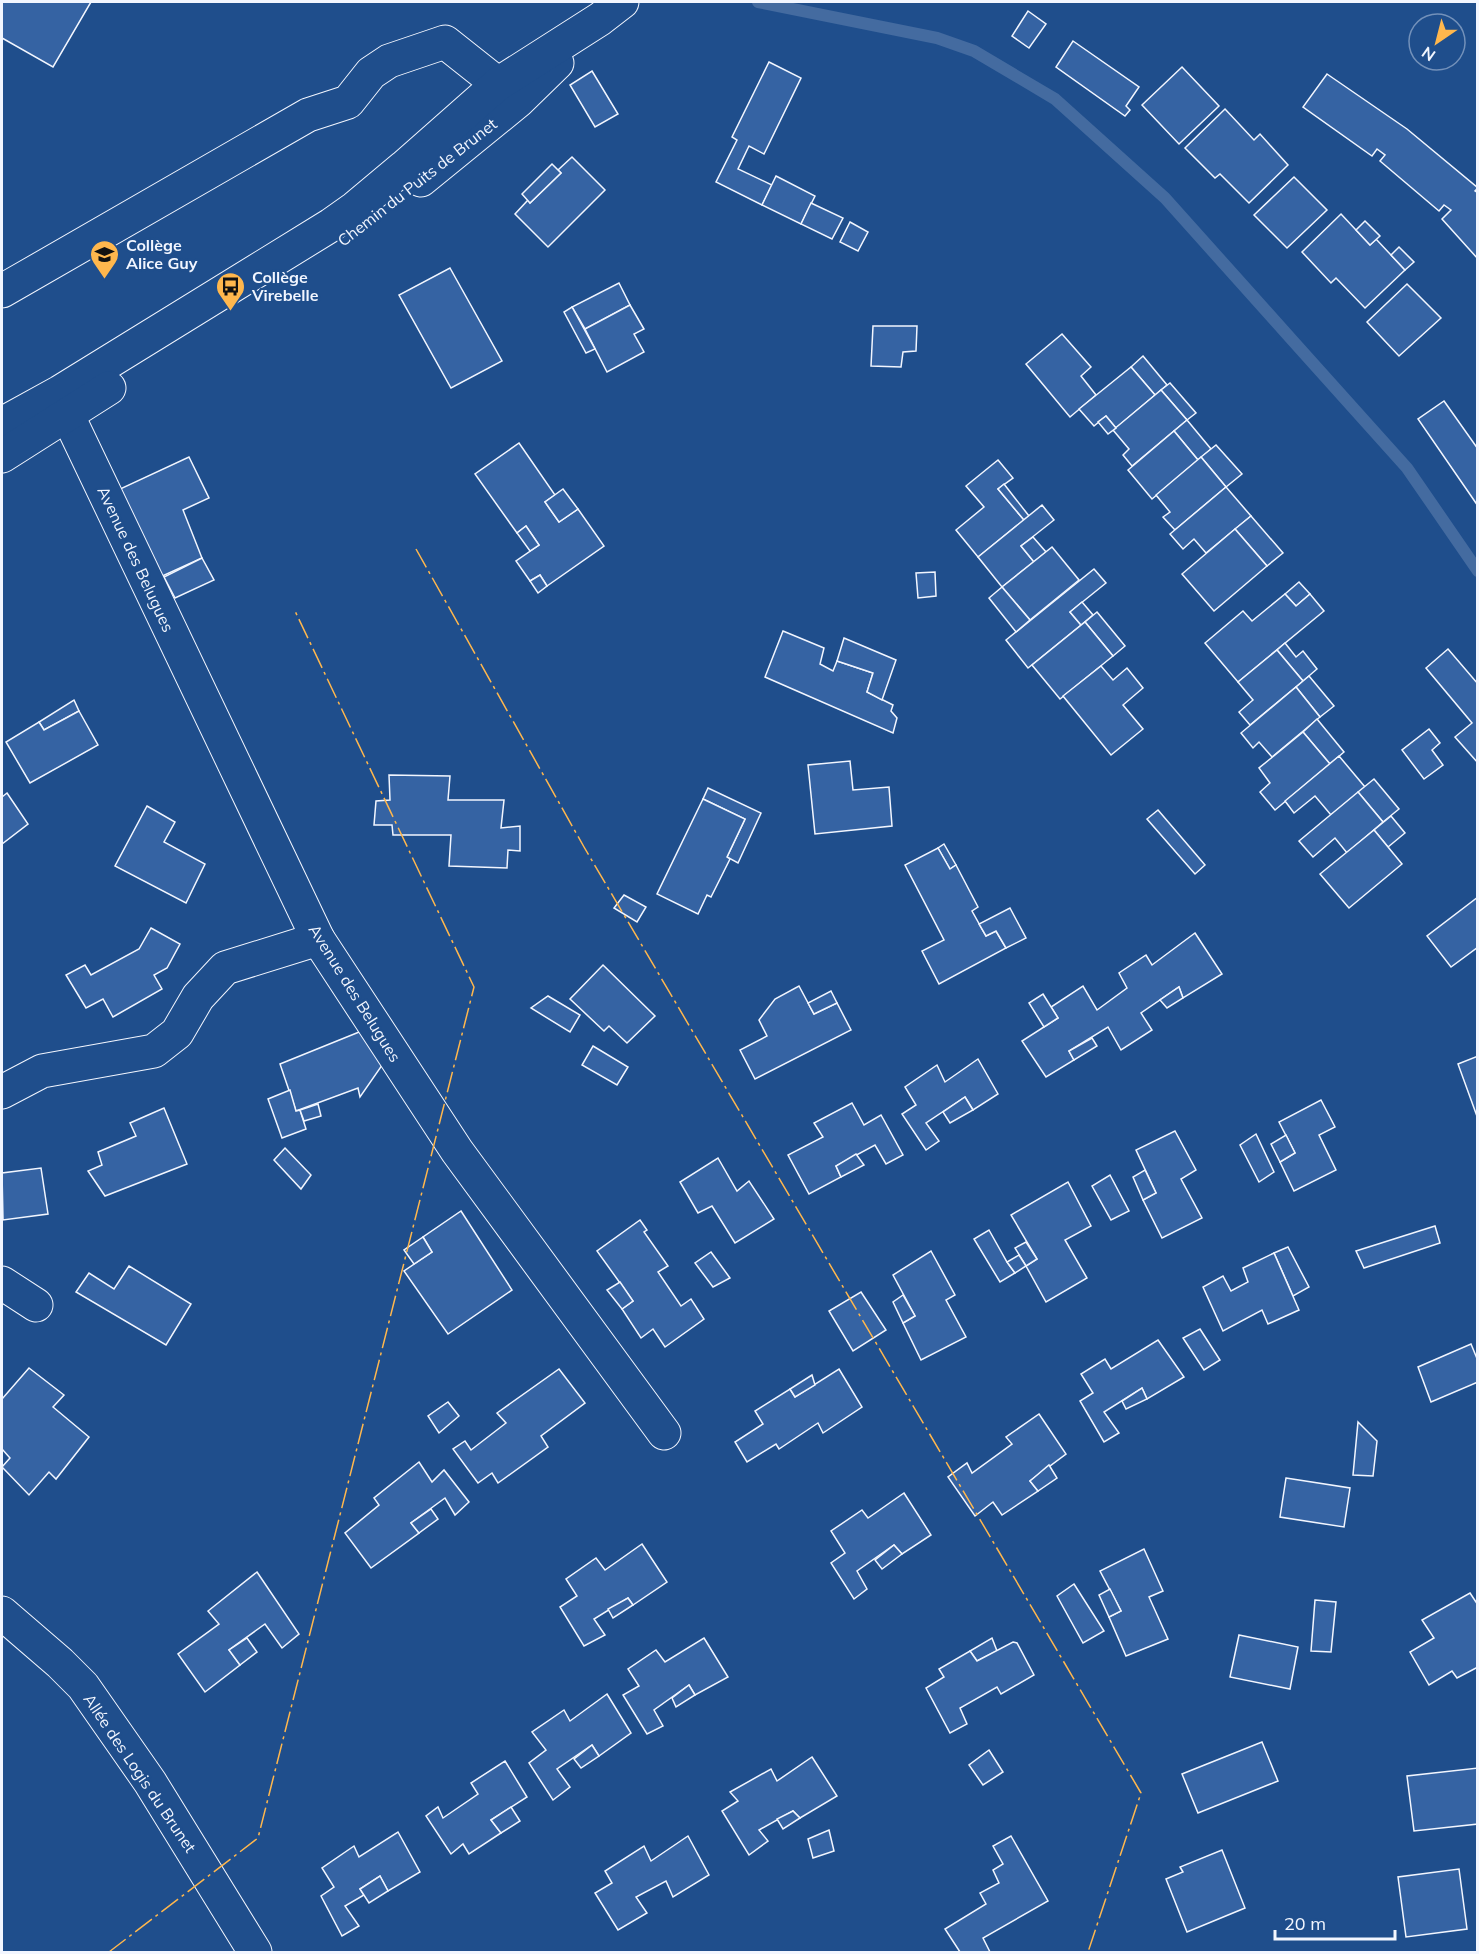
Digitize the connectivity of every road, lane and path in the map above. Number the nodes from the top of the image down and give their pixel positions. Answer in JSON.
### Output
{"nodes":[{"id":1,"x":611,"y":10,"type":"edge"},
{"id":2,"x":498,"y":84,"type":"junction"},
{"id":3,"x":2,"y":291,"type":"edge"},
{"id":4,"x":67,"y":414,"type":"junction"},
{"id":5,"x":2,"y":424,"type":"edge"},
{"id":6,"x":2,"y":456,"type":"edge"},
{"id":7,"x":318,"y":939,"type":"junction"},
{"id":8,"x":2,"y":1092,"type":"edge"},
{"id":9,"x":2,"y":1283,"type":"edge"},
{"id":10,"x":36,"y":1305,"type":"dead end"},
{"id":11,"x":664,"y":1433,"type":"dead end"},
{"id":12,"x":2,"y":1613,"type":"edge"},
{"id":13,"x":255,"y":1953,"type":"edge"}],
"edges":[{"from":1,"to":2,"type":"street","name":"Chemin du Puits de Brunet"},
{"from":1,"to":4,"type":"street","name":"Chemin du Puits de Brunet"},
{"from":2,"to":3,"type":"street"},
{"from":2,"to":5,"type":"street","name":"Chemin du Puits de Brunet"},
{"from":4,"to":6,"type":"street","name":"Chemin du Puits de Brunet"},
{"from":4,"to":7,"type":"street","name":"Avenue des Belugues"},
{"from":7,"to":8,"type":"street"},
{"from":7,"to":11,"type":"street","name":"Avenue des Belugues"},
{"from":9,"to":10,"type":"street"},
{"from":12,"to":13,"type":"street","name":"Allée des Logis du Brunet"}]}
